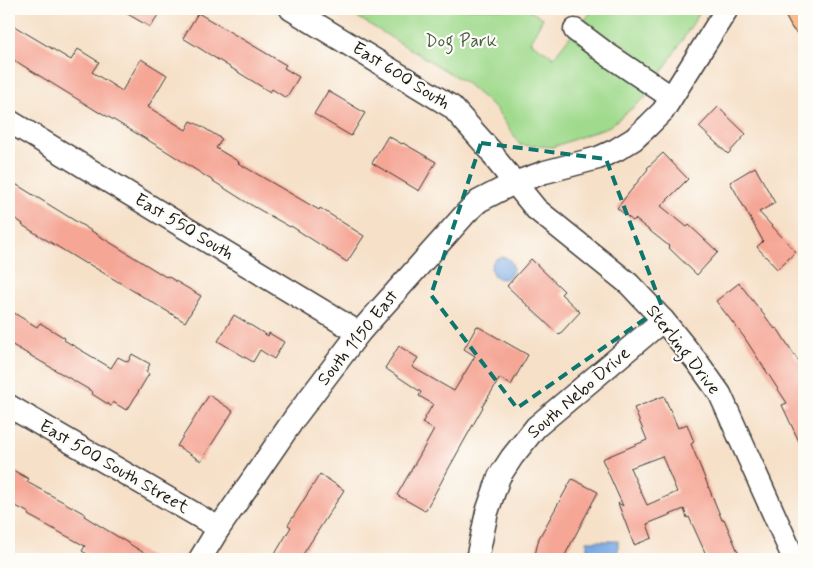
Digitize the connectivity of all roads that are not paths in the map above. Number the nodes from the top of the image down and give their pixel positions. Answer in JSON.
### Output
{"nodes":[{"id":1,"x":291,"y":9,"type":"edge"},
{"id":2,"x":727,"y":9,"type":"edge"},
{"id":3,"x":798,"y":9,"type":"edge"},
{"id":4,"x":804,"y":20,"type":"edge"},
{"id":5,"x":575,"y":30,"type":"dead end"},
{"id":6,"x":671,"y":97,"type":"junction"},
{"id":7,"x":9,"y":121,"type":"edge"},
{"id":8,"x":514,"y":183,"type":"junction"},
{"id":9,"x":663,"y":320,"type":"junction"},
{"id":10,"x":359,"y":333,"type":"junction"},
{"id":11,"x":9,"y":406,"type":"edge"},
{"id":12,"x":219,"y":528,"type":"junction"},
{"id":13,"x":200,"y":559,"type":"edge"},
{"id":14,"x":477,"y":559,"type":"edge"},
{"id":15,"x":794,"y":559,"type":"edge"}],
"edges":[{"from":1,"to":8,"type":"street","name":"East 600 South"},
{"from":2,"to":6,"type":"street","name":"South 1150 East"},
{"from":3,"to":4,"type":"main road"},
{"from":5,"to":6,"type":"street"},
{"from":6,"to":8,"type":"street","name":"South 1150 East"},
{"from":7,"to":10,"type":"street","name":"East 550 South"},
{"from":8,"to":9,"type":"street","name":"Sterling Drive"},
{"from":8,"to":10,"type":"street","name":"South 1150 East"},
{"from":9,"to":14,"type":"street","name":"South Nebo Drive"},
{"from":9,"to":15,"type":"street","name":"Sterling Drive"},
{"from":10,"to":12,"type":"street","name":"South 1150 East"},
{"from":11,"to":12,"type":"street","name":"East 500 South Street"},
{"from":12,"to":13,"type":"street","name":"South 1150 East"}]}
